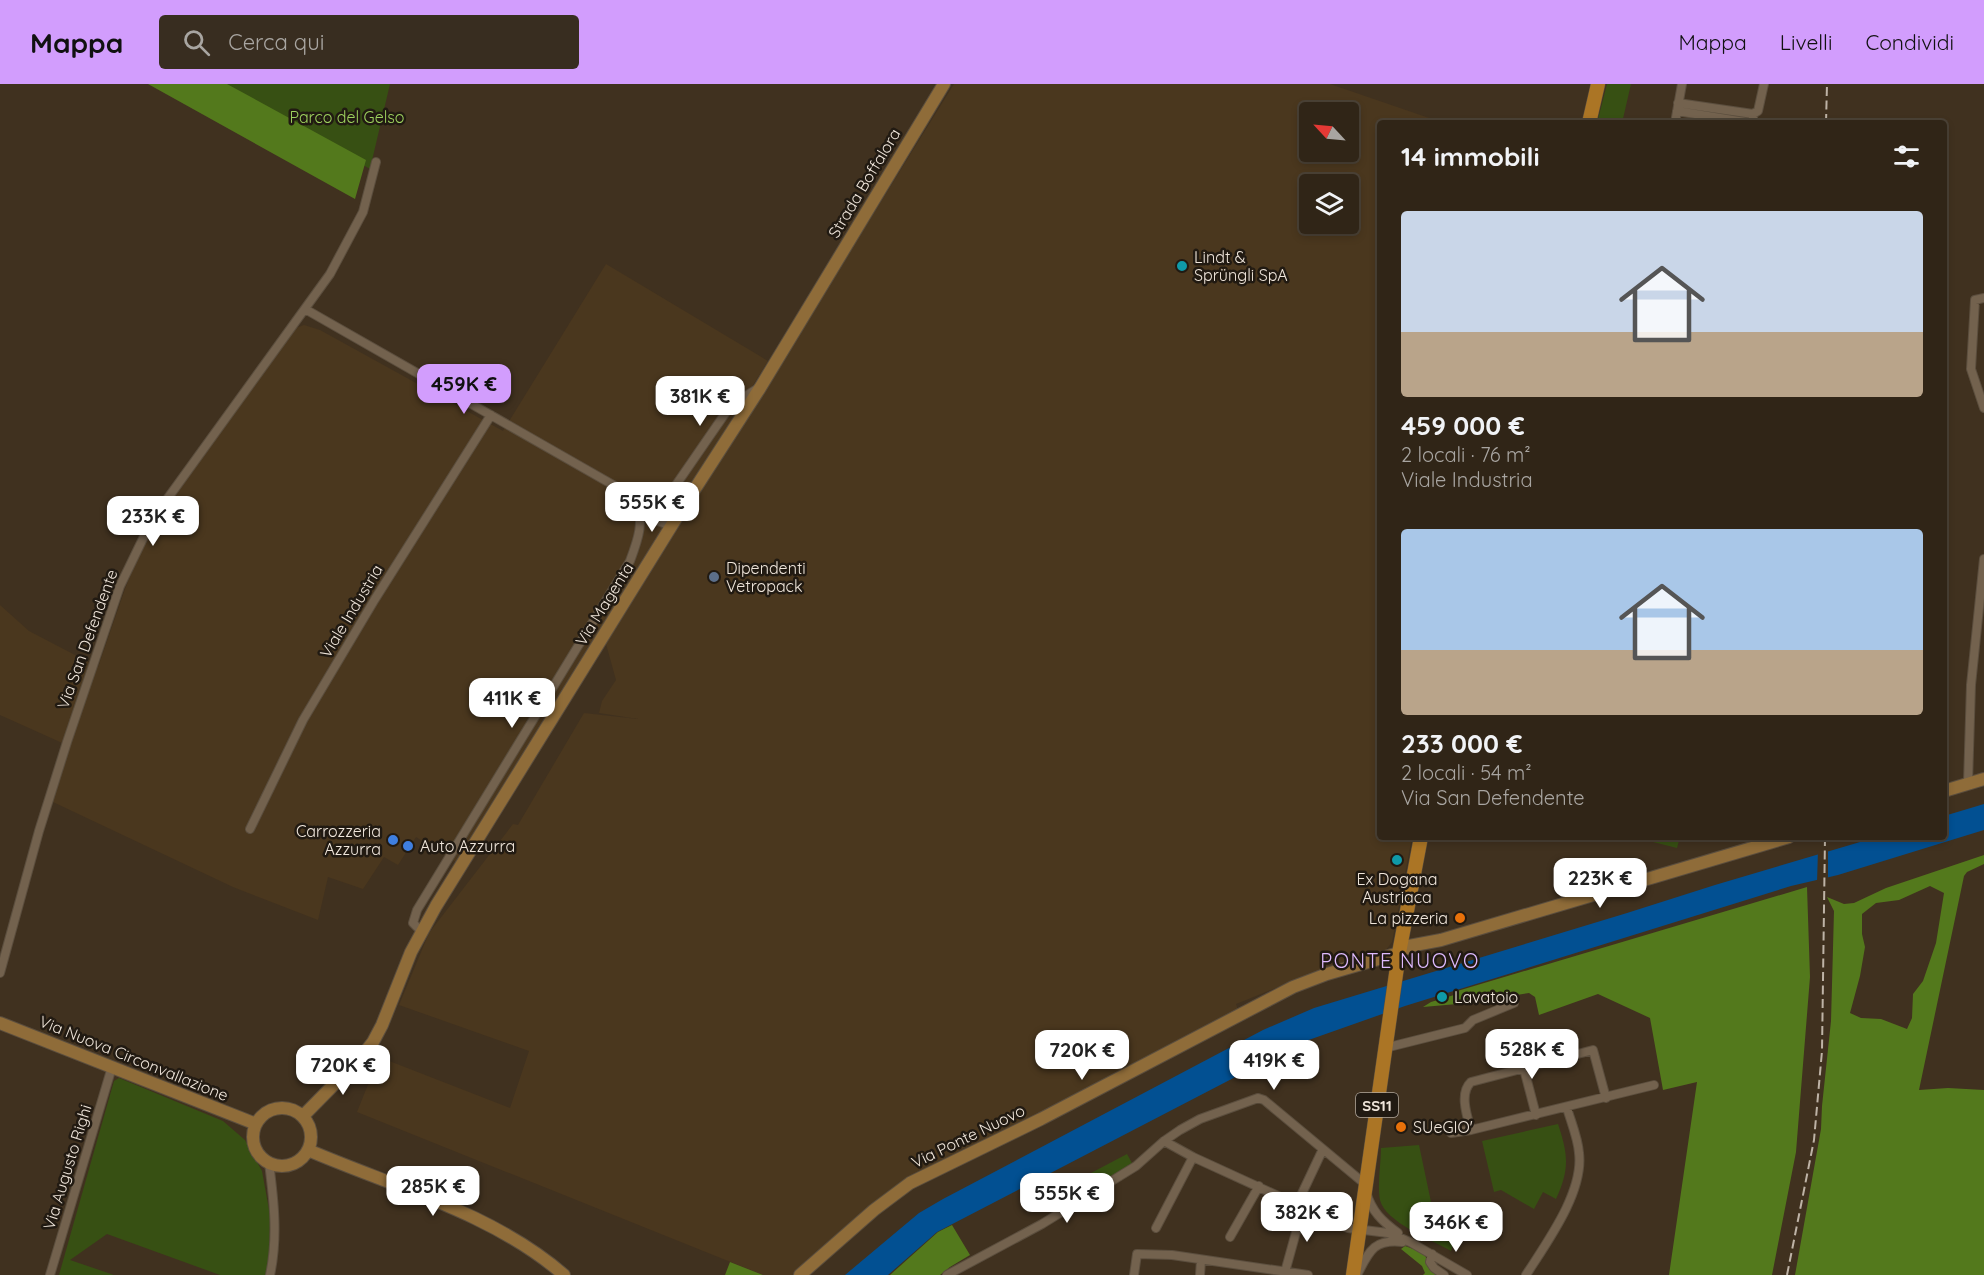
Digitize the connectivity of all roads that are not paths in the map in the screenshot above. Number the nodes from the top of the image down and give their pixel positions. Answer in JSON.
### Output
{"nodes":[{"id":1,"x":944,"y":84,"type":"edge"},
{"id":2,"x":1598,"y":84,"type":"edge"},
{"id":3,"x":1682,"y":84,"type":"edge"},
{"id":4,"x":1764,"y":84,"type":"edge"},
{"id":5,"x":1678,"y":107,"type":"junction"},
{"id":6,"x":1590,"y":120,"type":"edge"},
{"id":7,"x":1676,"y":120,"type":"edge"},
{"id":8,"x":1752,"y":120,"type":"edge"},
{"id":9,"x":376,"y":162,"type":"dead end"},
{"id":10,"x":1984,"y":298,"type":"edge"},
{"id":11,"x":813,"y":299,"type":"joint"},
{"id":12,"x":305,"y":309,"type":"junction"},
{"id":13,"x":760,"y":388,"type":"junction"},
{"id":14,"x":1984,"y":408,"type":"edge"},
{"id":15,"x":491,"y":415,"type":"junction"},
{"id":16,"x":636,"y":498,"type":"junction"},
{"id":17,"x":663,"y":499,"type":"junction"},
{"id":18,"x":680,"y":512,"type":"junction"},
{"id":19,"x":642,"y":514,"type":"junction"},
{"id":20,"x":651,"y":519,"type":"junction"},
{"id":21,"x":671,"y":526,"type":"junction"},
{"id":22,"x":1984,"y":559,"type":"edge"},
{"id":23,"x":1984,"y":779,"type":"edge"},
{"id":24,"x":1968,"y":783,"type":"junction"},
{"id":25,"x":1947,"y":790,"type":"edge"},
{"id":26,"x":250,"y":829,"type":"dead end"},
{"id":27,"x":1420,"y":840,"type":"edge"},
{"id":28,"x":1780,"y":840,"type":"edge"},
{"id":29,"x":421,"y":931,"type":"junction"},
{"id":30,"x":1398,"y":959,"type":"junction"},
{"id":31,"x":0,"y":973,"type":"edge"},
{"id":32,"x":1514,"y":1003,"type":"dead end"},
{"id":33,"x":0,"y":1023,"type":"edge"},
{"id":34,"x":1385,"y":1048,"type":"junction"},
{"id":35,"x":112,"y":1067,"type":"junction"},
{"id":36,"x":1524,"y":1069,"type":"junction"},
{"id":37,"x":1654,"y":1085,"type":"dead end"},
{"id":38,"x":1606,"y":1098,"type":"junction"},
{"id":39,"x":1567,"y":1108,"type":"junction"},
{"id":40,"x":1536,"y":1115,"type":"junction"},
{"id":41,"x":303,"y":1116,"type":"junction"},
{"id":42,"x":256,"y":1124,"type":"junction"},
{"id":43,"x":1471,"y":1131,"type":"junction"},
{"id":44,"x":1451,"y":1133,"type":"dead end"},
{"id":45,"x":1164,"y":1141,"type":"junction"},
{"id":46,"x":1323,"y":1149,"type":"junction"},
{"id":47,"x":308,"y":1150,"type":"junction"},
{"id":48,"x":1194,"y":1157,"type":"junction"},
{"id":49,"x":269,"y":1163,"type":"junction"},
{"id":50,"x":1365,"y":1185,"type":"junction"},
{"id":51,"x":1259,"y":1186,"type":"junction"},
{"id":52,"x":1300,"y":1205,"type":"junction"},
{"id":53,"x":1156,"y":1228,"type":"dead end"},
{"id":54,"x":1359,"y":1230,"type":"junction"},
{"id":55,"x":1230,"y":1237,"type":"dead end"},
{"id":56,"x":1380,"y":1242,"type":"junction"},
{"id":57,"x":1410,"y":1242,"type":"junction"},
{"id":58,"x":1432,"y":1254,"type":"junction"},
{"id":59,"x":1201,"y":1260,"type":"junction"},
{"id":60,"x":1286,"y":1272,"type":"junction"},
{"id":61,"x":1274,"y":1273,"type":"edge"},
{"id":62,"x":50,"y":1275,"type":"edge"},
{"id":63,"x":270,"y":1275,"type":"edge"},
{"id":64,"x":564,"y":1275,"type":"edge"},
{"id":65,"x":800,"y":1275,"type":"edge"},
{"id":66,"x":947,"y":1275,"type":"edge"},
{"id":67,"x":1134,"y":1275,"type":"edge"},
{"id":68,"x":1200,"y":1275,"type":"edge"},
{"id":69,"x":1308,"y":1275,"type":"edge"},
{"id":70,"x":1355,"y":1275,"type":"edge"},
{"id":71,"x":1443,"y":1275,"type":"edge"},
{"id":72,"x":1467,"y":1275,"type":"edge"},
{"id":73,"x":1526,"y":1275,"type":"edge"}],
"edges":[{"from":1,"to":11,"type":"street","name":"Strada Boffalora"},
{"from":2,"to":6,"type":"main road"},
{"from":3,"to":5,"type":"street"},
{"from":4,"to":8,"type":"street"},
{"from":5,"to":7,"type":"street"},
{"from":5,"to":8,"type":"street"},
{"from":9,"to":12,"type":"street","name":"Via San Defendente"},
{"from":10,"to":14,"type":"street"},
{"from":11,"to":13,"type":"street","name":"Via Magenta"},
{"from":12,"to":15,"type":"street"},
{"from":12,"to":31,"type":"street","name":"Via San Defendente"},
{"from":13,"to":17,"type":"street","name":"Via Magenta"},
{"from":13,"to":18,"type":"street","name":"Via Magenta"},
{"from":15,"to":16,"type":"street"},
{"from":15,"to":26,"type":"street","name":"Viale Industria"},
{"from":16,"to":17,"type":"street"},
{"from":16,"to":19,"type":"street"},
{"from":17,"to":18,"type":"street"},
{"from":17,"to":20,"type":"street","name":"Via Magenta"},
{"from":18,"to":21,"type":"street","name":"Via Magenta"},
{"from":19,"to":20,"type":"street"},
{"from":19,"to":29,"type":"street","name":"Via Magenta"},
{"from":20,"to":21,"type":"street"},
{"from":21,"to":29,"type":"street","name":"Via Magenta"},
{"from":22,"to":24,"type":"street"},
{"from":23,"to":24,"type":"street"},
{"from":24,"to":25,"type":"street"},
{"from":27,"to":30,"type":"main road","number":"SS11"},
{"from":28,"to":30,"type":"street","name":"Via Ponte Nuovo"},
{"from":29,"to":41,"type":"street","name":"Via Magenta"},
{"from":30,"to":34,"type":"main road","number":"SS11"},
{"from":30,"to":65,"type":"street","name":"Via Ponte Nuovo"},
{"from":32,"to":34,"type":"street"},
{"from":33,"to":35,"type":"street","name":"Via Nuova Circonvallazione"},
{"from":34,"to":50,"type":"main road","number":"SS11"},
{"from":35,"to":42,"type":"street","name":"Via Nuova Circonvallazione"},
{"from":35,"to":62,"type":"street","name":"Via Augusto Righi"},
{"from":36,"to":38,"type":"street"},
{"from":36,"to":40,"type":"street"},
{"from":36,"to":43,"type":"street"},
{"from":37,"to":38,"type":"street"},
{"from":38,"to":39,"type":"street"},
{"from":39,"to":40,"type":"street"},
{"from":39,"to":73,"type":"street"},
{"from":40,"to":43,"type":"street"},
{"from":41,"to":42,"type":"street"},
{"from":41,"to":47,"type":"street"},
{"from":42,"to":49,"type":"street"},
{"from":43,"to":44,"type":"street"},
{"from":45,"to":46,"type":"street"},
{"from":45,"to":48,"type":"street"},
{"from":45,"to":66,"type":"street"},
{"from":46,"to":50,"type":"street"},
{"from":46,"to":52,"type":"street"},
{"from":47,"to":49,"type":"street"},
{"from":47,"to":64,"type":"street"},
{"from":48,"to":51,"type":"street"},
{"from":48,"to":53,"type":"street"},
{"from":49,"to":63,"type":"street"},
{"from":50,"to":54,"type":"main road","number":"SS11"},
{"from":50,"to":57,"type":"street"},
{"from":51,"to":52,"type":"street"},
{"from":51,"to":55,"type":"street"},
{"from":52,"to":54,"type":"street"},
{"from":52,"to":60,"type":"street"},
{"from":54,"to":56,"type":"street"},
{"from":54,"to":57,"type":"street"},
{"from":54,"to":70,"type":"main road","number":"SS11"},
{"from":56,"to":57,"type":"street"},
{"from":56,"to":70,"type":"street"},
{"from":57,"to":58,"type":"street"},
{"from":58,"to":71,"type":"street"},
{"from":58,"to":72,"type":"street"},
{"from":59,"to":61,"type":"street"},
{"from":59,"to":67,"type":"street"},
{"from":59,"to":68,"type":"street"},
{"from":60,"to":61,"type":"street"},
{"from":60,"to":69,"type":"street"}]}
